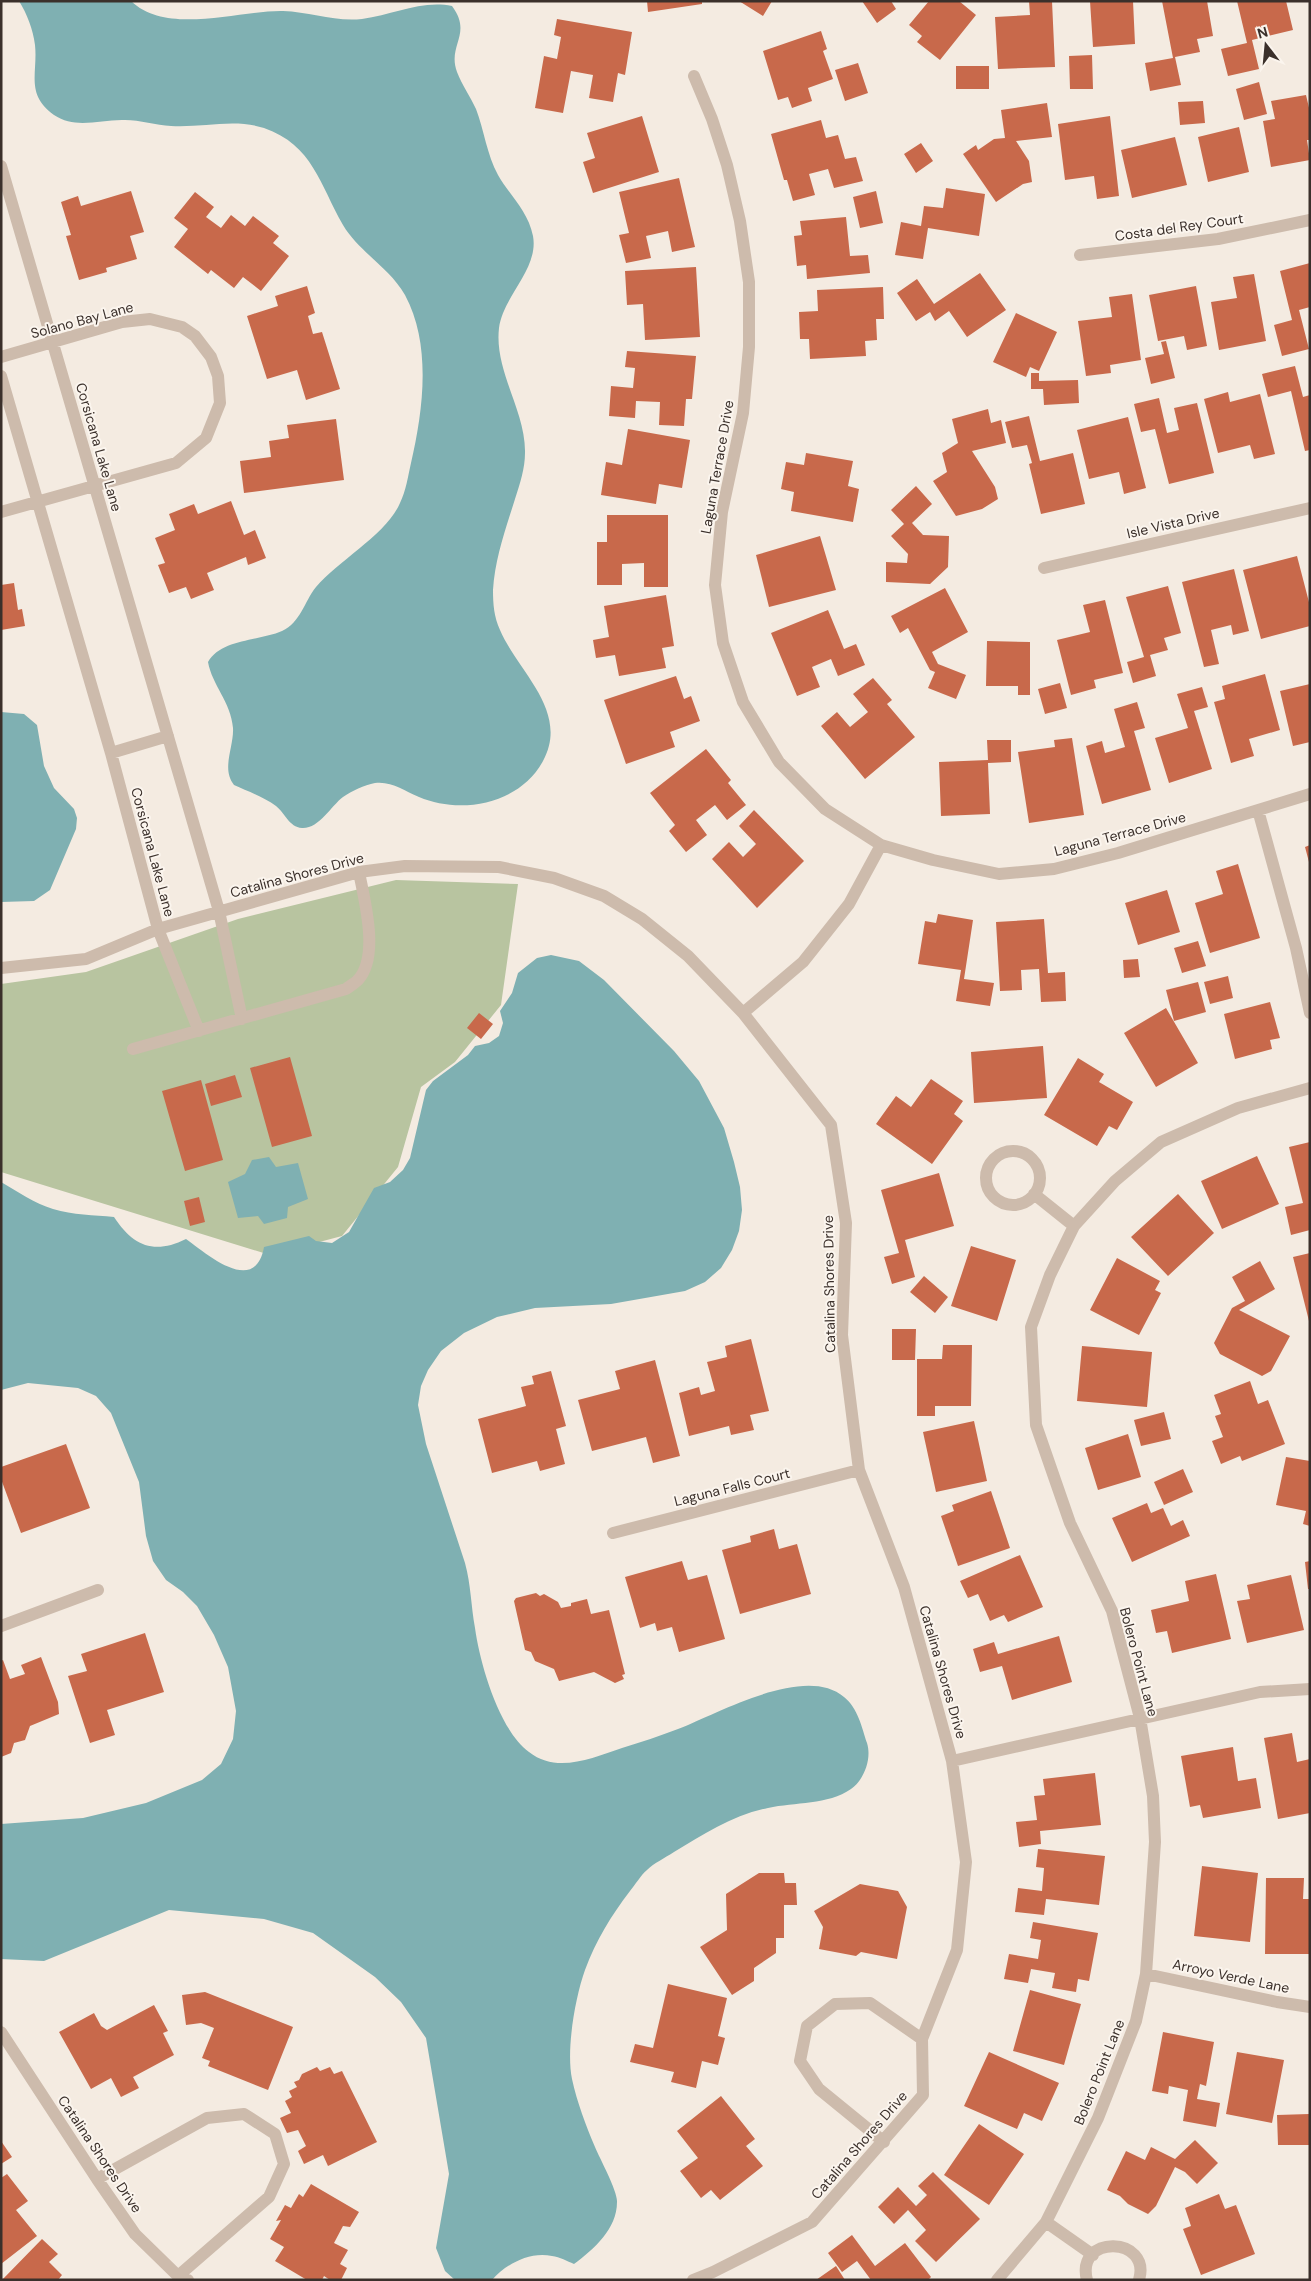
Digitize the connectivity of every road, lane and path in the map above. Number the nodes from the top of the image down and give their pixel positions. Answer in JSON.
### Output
{"nodes":[{"id":1,"x":694,"y":76,"type":"dead end"},
{"id":2,"x":1,"y":166,"type":"edge"},
{"id":3,"x":1310,"y":220,"type":"edge"},
{"id":4,"x":1080,"y":255,"type":"dead end"},
{"id":5,"x":53,"y":342,"type":"junction"},
{"id":6,"x":1,"y":357,"type":"edge"},
{"id":7,"x":1,"y":376,"type":"edge"},
{"id":8,"x":94,"y":484,"type":"junction"},
{"id":9,"x":38,"y":502,"type":"junction"},
{"id":10,"x":1310,"y":508,"type":"edge"},
{"id":11,"x":1,"y":512,"type":"edge"},
{"id":12,"x":1044,"y":568,"type":"dead end"},
{"id":13,"x":168,"y":736,"type":"junction"},
{"id":14,"x":111,"y":754,"type":"junction"},
{"id":15,"x":1310,"y":794,"type":"edge"},
{"id":16,"x":1258,"y":810,"type":"junction"},
{"id":17,"x":881,"y":845,"type":"junction"},
{"id":18,"x":359,"y":872,"type":"junction"},
{"id":19,"x":219,"y":911,"type":"junction"},
{"id":20,"x":158,"y":928,"type":"junction"},
{"id":21,"x":1,"y":968,"type":"edge"},
{"id":22,"x":743,"y":1013,"type":"junction"},
{"id":23,"x":1310,"y":1013,"type":"edge"},
{"id":24,"x":242,"y":1019,"type":"junction"},
{"id":25,"x":199,"y":1031,"type":"junction"},
{"id":26,"x":133,"y":1050,"type":"dead end"},
{"id":27,"x":1310,"y":1088,"type":"edge"},
{"id":28,"x":1034,"y":1194,"type":"junction"},
{"id":29,"x":1074,"y":1226,"type":"junction"},
{"id":30,"x":859,"y":1470,"type":"junction"},
{"id":31,"x":613,"y":1534,"type":"dead end"},
{"id":32,"x":98,"y":1590,"type":"dead end"},
{"id":33,"x":1,"y":1626,"type":"edge"},
{"id":34,"x":1310,"y":1689,"type":"edge"},
{"id":35,"x":1140,"y":1718,"type":"junction"},
{"id":36,"x":952,"y":1761,"type":"junction"},
{"id":37,"x":1146,"y":1974,"type":"junction"},
{"id":38,"x":1310,"y":2007,"type":"edge"},
{"id":39,"x":1,"y":2032,"type":"edge"},
{"id":40,"x":922,"y":2039,"type":"junction"},
{"id":41,"x":884,"y":2142,"type":"junction"},
{"id":42,"x":97,"y":2179,"type":"junction"},
{"id":43,"x":1046,"y":2222,"type":"junction"},
{"id":44,"x":1093,"y":2255,"type":"junction"},
{"id":45,"x":183,"y":2278,"type":"edge"},
{"id":46,"x":692,"y":2280,"type":"edge"},
{"id":47,"x":997,"y":2280,"type":"edge"},
{"id":48,"x":1087,"y":2280,"type":"edge"},
{"id":49,"x":1139,"y":2280,"type":"edge"}],
"edges":[{"from":1,"to":17,"type":"street","name":"Laguna Terrace Drive"},
{"from":2,"to":5,"type":"street","name":"Corsicana Lake Lane"},
{"from":3,"to":4,"type":"street","name":"Costa del Rey Court"},
{"from":5,"to":6,"type":"street","name":"Solano Bay Lane"},
{"from":5,"to":8,"type":"street","name":"Corsicana Lake Lane"},
{"from":5,"to":8,"type":"street","name":"Solano Bay Lane"},
{"from":7,"to":9,"type":"street","name":"Corsicana Lake Lane"},
{"from":8,"to":9,"type":"street","name":"Solano Bay Lane"},
{"from":8,"to":13,"type":"street","name":"Corsicana Lake Lane"},
{"from":9,"to":11,"type":"street","name":"Solano Bay Lane"},
{"from":9,"to":14,"type":"street","name":"Corsicana Lake Lane"},
{"from":10,"to":12,"type":"street","name":"Isle Vista Drive"},
{"from":13,"to":14,"type":"street"},
{"from":13,"to":19,"type":"street","name":"Corsicana Lake Lane"},
{"from":14,"to":20,"type":"street","name":"Corsicana Lake Lane"},
{"from":15,"to":16,"type":"street","name":"Laguna Terrace Drive"},
{"from":16,"to":17,"type":"street","name":"Laguna Terrace Drive"},
{"from":16,"to":23,"type":"street"},
{"from":17,"to":22,"type":"street"},
{"from":18,"to":19,"type":"street","name":"Catalina Shores Drive"},
{"from":18,"to":22,"type":"street","name":"Catalina Shores Drive"},
{"from":18,"to":24,"type":"street"},
{"from":19,"to":20,"type":"street","name":"Catalina Shores Drive"},
{"from":19,"to":24,"type":"street","name":"Corsicana Lake Lane"},
{"from":20,"to":21,"type":"street","name":"Catalina Shores Drive"},
{"from":20,"to":25,"type":"street","name":"Corsicana Lake Lane"},
{"from":22,"to":30,"type":"street","name":"Catalina Shores Drive"},
{"from":24,"to":25,"type":"street"},
{"from":25,"to":26,"type":"street"},
{"from":27,"to":29,"type":"street","name":"Bolero Point Lane"},
{"from":28,"to":28,"type":"street"},
{"from":28,"to":29,"type":"street"},
{"from":29,"to":35,"type":"street","name":"Bolero Point Lane"},
{"from":30,"to":31,"type":"street","name":"Laguna Falls Court"},
{"from":30,"to":36,"type":"street","name":"Catalina Shores Drive"},
{"from":32,"to":33,"type":"street"},
{"from":34,"to":35,"type":"street"},
{"from":35,"to":36,"type":"street"},
{"from":35,"to":37,"type":"street","name":"Bolero Point Lane"},
{"from":36,"to":40,"type":"street","name":"Catalina Shores Drive"},
{"from":37,"to":38,"type":"street","name":"Arroyo Verde Lane"},
{"from":37,"to":43,"type":"street","name":"Bolero Point Lane"},
{"from":39,"to":42,"type":"street","name":"Catalina Shores Drive"},
{"from":40,"to":41,"type":"street","name":"Catalina Shores Drive"},
{"from":40,"to":41,"type":"street"},
{"from":41,"to":46,"type":"street","name":"Catalina Shores Drive"},
{"from":42,"to":45,"type":"street","name":"Catalina Shores Drive"},
{"from":42,"to":45,"type":"street"},
{"from":43,"to":44,"type":"street"},
{"from":43,"to":47,"type":"street","name":"Bolero Point Lane"},
{"from":44,"to":48,"type":"street"},
{"from":44,"to":49,"type":"street"}]}
